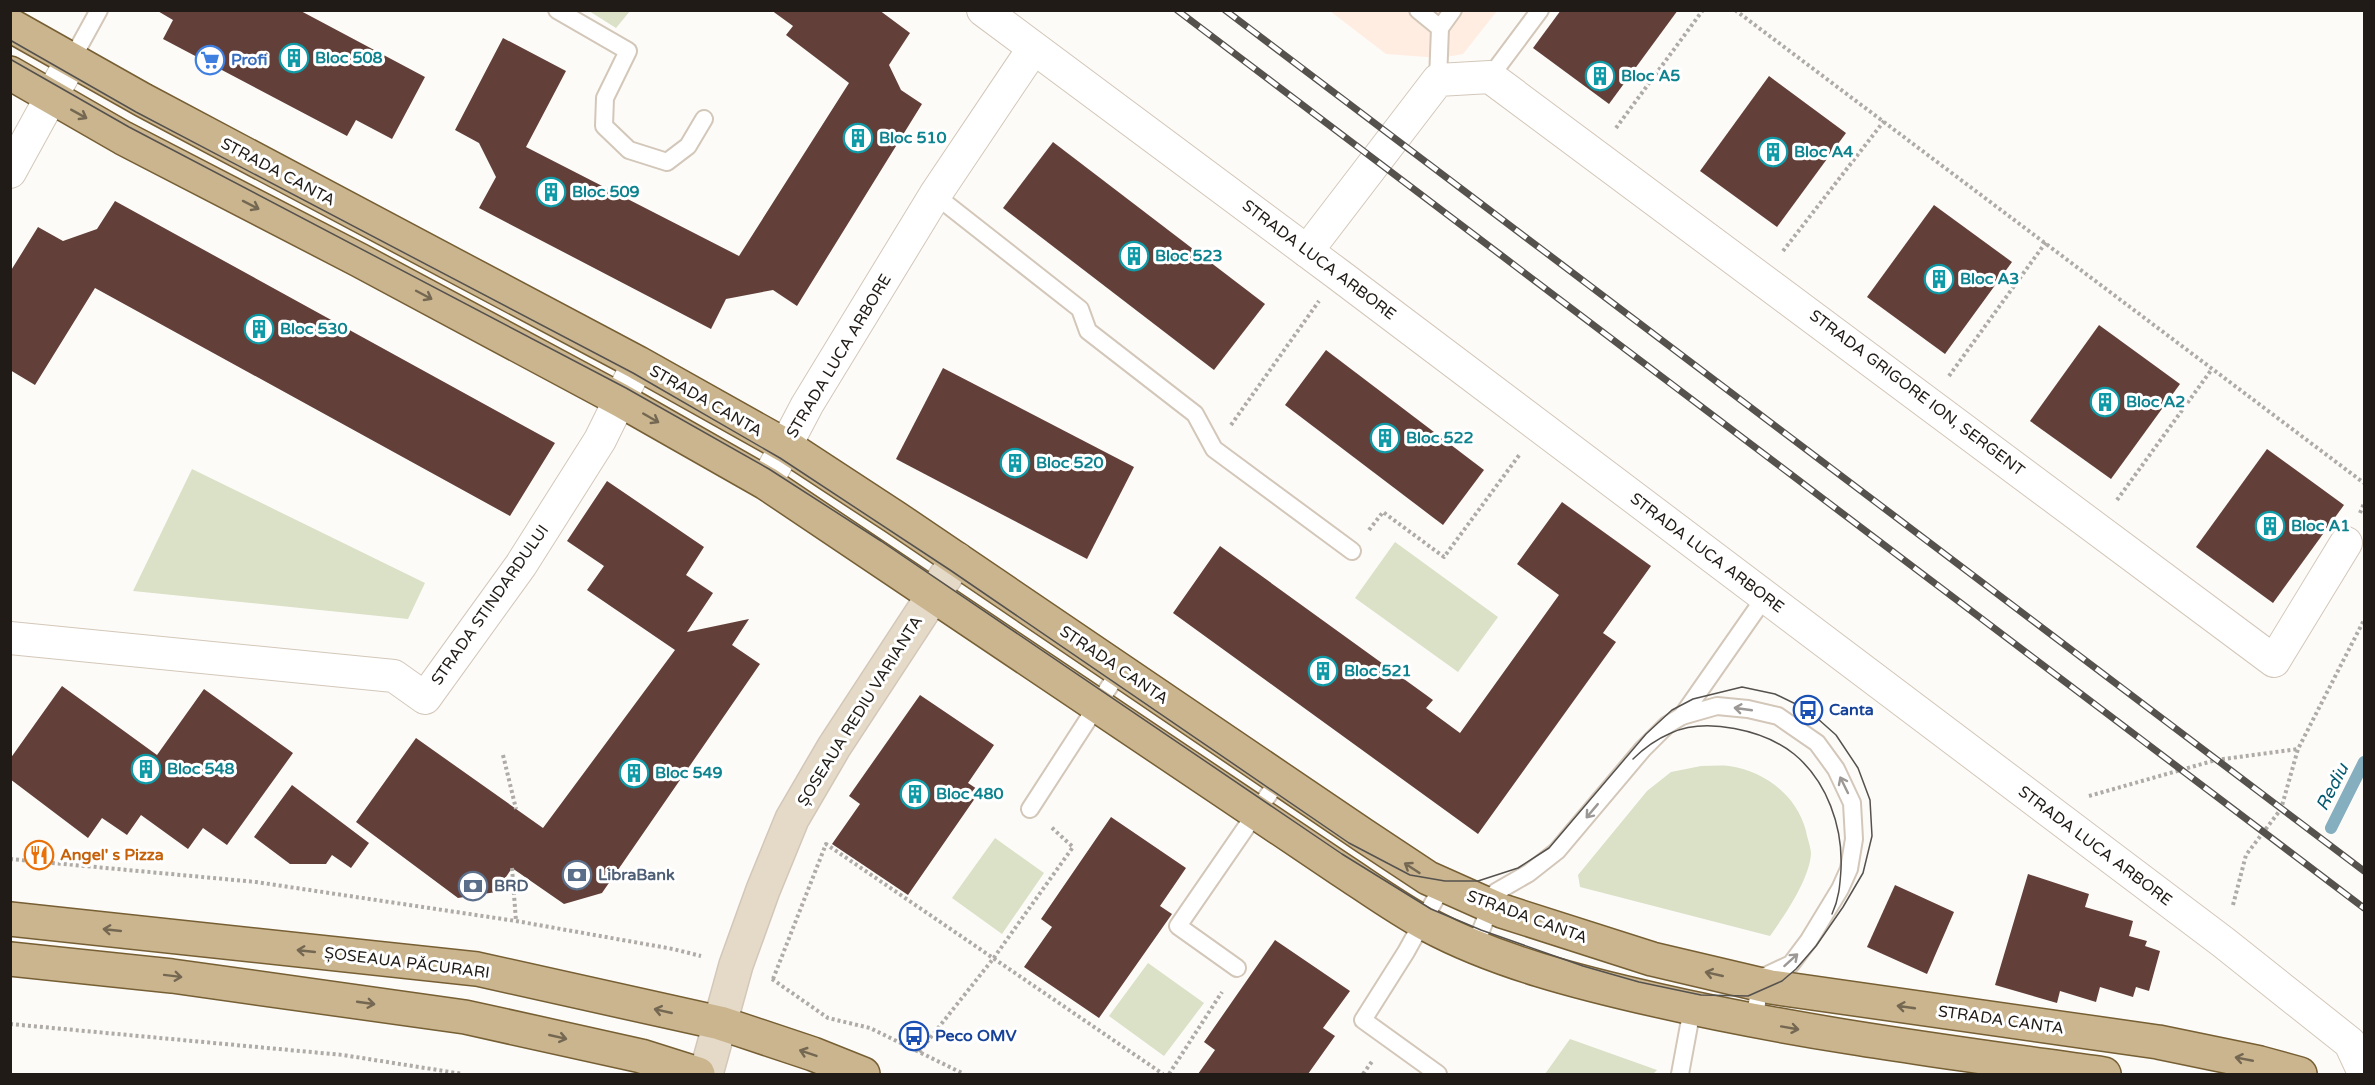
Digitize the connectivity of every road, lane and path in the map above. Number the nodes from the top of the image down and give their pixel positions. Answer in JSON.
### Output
{"nodes":[{"id":1,"x":99,"y":10,"type":"edge"},
{"id":2,"x":557,"y":10,"type":"edge"},
{"id":3,"x":983,"y":10,"type":"edge"},
{"id":4,"x":1418,"y":10,"type":"edge"},
{"id":5,"x":1453,"y":10,"type":"edge"},
{"id":6,"x":1540,"y":10,"type":"edge"},
{"id":7,"x":1703,"y":10,"type":"edge"},
{"id":8,"x":1735,"y":10,"type":"edge"},
{"id":9,"x":10,"y":25,"type":"edge"},
{"id":10,"x":1440,"y":28,"type":"junction"},
{"id":11,"x":1033,"y":49,"type":"junction"},
{"id":12,"x":70,"y":61,"type":"junction"},
{"id":13,"x":10,"y":73,"type":"edge"},
{"id":14,"x":1490,"y":77,"type":"junction"},
{"id":15,"x":1438,"y":80,"type":"junction"},
{"id":16,"x":50,"y":97,"type":"junction"},
{"id":17,"x":704,"y":119,"type":"dead end"},
{"id":18,"x":1884,"y":121,"type":"junction"},
{"id":19,"x":1596,"y":155,"type":"junction"},
{"id":20,"x":10,"y":172,"type":"edge"},
{"id":21,"x":935,"y":195,"type":"junction"},
{"id":22,"x":2046,"y":242,"type":"junction"},
{"id":23,"x":1307,"y":250,"type":"junction"},
{"id":24,"x":1339,"y":275,"type":"junction"},
{"id":25,"x":1762,"y":278,"type":"junction"},
{"id":26,"x":638,"y":363,"type":"junction"},
{"id":27,"x":2212,"y":369,"type":"junction"},
{"id":28,"x":620,"y":400,"type":"junction"},
{"id":29,"x":1929,"y":403,"type":"junction"},
{"id":30,"x":1540,"y":427,"type":"junction"},
{"id":31,"x":786,"y":446,"type":"junction"},
{"id":32,"x":1214,"y":449,"type":"junction"},
{"id":33,"x":766,"y":483,"type":"junction"},
{"id":34,"x":2364,"y":483,"type":"edge"},
{"id":35,"x":2097,"y":527,"type":"junction"},
{"id":36,"x":2346,"y":543,"type":"dead end"},
{"id":37,"x":1352,"y":551,"type":"joint"},
{"id":38,"x":957,"y":559,"type":"junction"},
{"id":39,"x":933,"y":595,"type":"junction"},
{"id":40,"x":1765,"y":597,"type":"junction"},
{"id":41,"x":2364,"y":620,"type":"edge"},
{"id":42,"x":10,"y":638,"type":"edge"},
{"id":43,"x":1120,"y":670,"type":"junction"},
{"id":44,"x":1098,"y":706,"type":"junction"},
{"id":45,"x":1682,"y":716,"type":"junction"},
{"id":46,"x":2298,"y":749,"type":"junction"},
{"id":47,"x":503,"y":754,"type":"dead end"},
{"id":48,"x":1280,"y":778,"type":"junction"},
{"id":49,"x":516,"y":809,"type":"dead end"},
{"id":50,"x":1030,"y":809,"type":"joint"},
{"id":51,"x":2048,"y":809,"type":"junction"},
{"id":52,"x":1256,"y":813,"type":"junction"},
{"id":53,"x":10,"y":859,"type":"edge"},
{"id":54,"x":512,"y":868,"type":"dead end"},
{"id":55,"x":1443,"y":885,"type":"junction"},
{"id":56,"x":1491,"y":906,"type":"junction"},
{"id":57,"x":10,"y":919,"type":"edge"},
{"id":58,"x":516,"y":921,"type":"junction"},
{"id":59,"x":1423,"y":922,"type":"junction"},
{"id":60,"x":2223,"y":942,"type":"junction"},
{"id":61,"x":1475,"y":946,"type":"junction"},
{"id":62,"x":704,"y":957,"type":"dead end"},
{"id":63,"x":10,"y":958,"type":"edge"},
{"id":64,"x":993,"y":959,"type":"junction"},
{"id":65,"x":1237,"y":968,"type":"joint"},
{"id":66,"x":764,"y":975,"type":"dead end"},
{"id":67,"x":773,"y":979,"type":"junction"},
{"id":68,"x":1760,"y":984,"type":"junction"},
{"id":69,"x":1692,"y":1009,"type":"junction"},
{"id":70,"x":1754,"y":1022,"type":"junction"},
{"id":71,"x":720,"y":1023,"type":"junction"},
{"id":72,"x":10,"y":1024,"type":"edge"},
{"id":73,"x":919,"y":1052,"type":"junction"},
{"id":74,"x":2004,"y":1067,"type":"edge"},
{"id":75,"x":2364,"y":1073,"type":"edge"},
{"id":76,"x":463,"y":1074,"type":"edge"},
{"id":77,"x":698,"y":1074,"type":"edge"},
{"id":78,"x":706,"y":1074,"type":"edge"},
{"id":79,"x":863,"y":1074,"type":"edge"},
{"id":80,"x":964,"y":1074,"type":"edge"},
{"id":81,"x":1163,"y":1074,"type":"edge"},
{"id":82,"x":1169,"y":1074,"type":"edge"},
{"id":83,"x":1438,"y":1074,"type":"edge"},
{"id":84,"x":1680,"y":1074,"type":"edge"},
{"id":85,"x":2104,"y":1074,"type":"edge"},
{"id":86,"x":2300,"y":1074,"type":"edge"}],
"edges":[{"from":1,"to":12,"type":"lane"},
{"from":2,"to":17,"type":"lane"},
{"from":3,"to":11,"type":"street","name":"STRADA LUCA ARBORE"},
{"from":4,"to":10,"type":"lane"},
{"from":5,"to":10,"type":"lane"},
{"from":6,"to":14,"type":"lane"},
{"from":7,"to":19,"type":"path"},
{"from":8,"to":18,"type":"path"},
{"from":9,"to":12,"type":"main road","name":"STRADA CANTA"},
{"from":10,"to":15,"type":"lane"},
{"from":11,"to":21,"type":"street","name":"STRADA LUCA ARBORE"},
{"from":11,"to":23,"type":"street","name":"STRADA LUCA ARBORE"},
{"from":12,"to":16,"type":"street"},
{"from":12,"to":26,"type":"main road","name":"STRADA CANTA"},
{"from":13,"to":16,"type":"main road"},
{"from":14,"to":15,"type":"street"},
{"from":14,"to":19,"type":"street","name":"STRADA GRIGORE ION, SERGENT"},
{"from":15,"to":23,"type":"street"},
{"from":16,"to":20,"type":"street"},
{"from":16,"to":28,"type":"main road","one_way":true},
{"from":18,"to":22,"type":"path"},
{"from":18,"to":25,"type":"path"},
{"from":19,"to":25,"type":"street","name":"STRADA GRIGORE ION, SERGENT"},
{"from":21,"to":31,"type":"street","name":"STRADA LUCA ARBORE"},
{"from":21,"to":32,"type":"lane"},
{"from":22,"to":27,"type":"path"},
{"from":22,"to":29,"type":"path"},
{"from":23,"to":24,"type":"street","name":"STRADA LUCA ARBORE"},
{"from":24,"to":30,"type":"street","name":"STRADA LUCA ARBORE"},
{"from":24,"to":32,"type":"path"},
{"from":25,"to":29,"type":"street","name":"STRADA GRIGORE ION, SERGENT"},
{"from":26,"to":28,"type":"street","name":"STRADA STINDARDULUI"},
{"from":26,"to":31,"type":"main road","name":"STRADA CANTA"},
{"from":27,"to":34,"type":"path"},
{"from":27,"to":35,"type":"path"},
{"from":28,"to":33,"type":"main road","one_way":true},
{"from":28,"to":42,"type":"street","name":"STRADA STINDARDULUI"},
{"from":29,"to":35,"type":"street","name":"STRADA GRIGORE ION, SERGENT"},
{"from":30,"to":37,"type":"path"},
{"from":30,"to":40,"type":"street","name":"STRADA LUCA ARBORE"},
{"from":31,"to":33,"type":"street","name":"STRADA LUCA ARBORE"},
{"from":31,"to":38,"type":"main road","name":"STRADA CANTA"},
{"from":32,"to":37,"type":"lane"},
{"from":33,"to":39,"type":"main road"},
{"from":35,"to":36,"type":"street","name":"STRADA GRIGORE ION, SERGENT"},
{"from":38,"to":39,"type":"street","name":"ȘOSEAUA REDIU VARIANTA"},
{"from":38,"to":43,"type":"main road","name":"STRADA CANTA"},
{"from":39,"to":44,"type":"main road"},
{"from":39,"to":71,"type":"street","name":"ȘOSEAUA REDIU VARIANTA"},
{"from":40,"to":45,"type":"lane"},
{"from":40,"to":51,"type":"street","name":"STRADA LUCA ARBORE"},
{"from":41,"to":46,"type":"path"},
{"from":43,"to":44,"type":"lane"},
{"from":43,"to":48,"type":"main road","name":"STRADA CANTA"},
{"from":44,"to":50,"type":"lane"},
{"from":44,"to":52,"type":"main road"},
{"from":45,"to":56,"type":"lane","one_way":true},
{"from":68,"to":45,"type":"lane","one_way":true},
{"from":46,"to":51,"type":"path"},
{"from":46,"to":60,"type":"path"},
{"from":47,"to":49,"type":"path"},
{"from":48,"to":52,"type":"lane"},
{"from":55,"to":48,"type":"main road","name":"STRADA CANTA","one_way":true},
{"from":50,"to":64,"type":"path"},
{"from":51,"to":60,"type":"street","name":"STRADA LUCA ARBORE"},
{"from":52,"to":59,"type":"main road"},
{"from":52,"to":65,"type":"lane"},
{"from":53,"to":58,"type":"path"},
{"from":54,"to":58,"type":"path"},
{"from":55,"to":56,"type":"main road","name":"STRADA CANTA"},
{"from":55,"to":59,"type":"lane"},
{"from":56,"to":61,"type":"lane"},
{"from":68,"to":56,"type":"main road","name":"STRADA CANTA","one_way":true},
{"from":71,"to":57,"type":"main road","name":"ȘOSEAUA PĂCURARI","one_way":true},
{"from":58,"to":62,"type":"path"},
{"from":59,"to":61,"type":"main road"},
{"from":59,"to":83,"type":"lane"},
{"from":60,"to":75,"type":"street","name":"STRADA LUCA ARBORE"},
{"from":61,"to":69,"type":"main road"},
{"from":63,"to":77,"type":"main road","one_way":true},
{"from":64,"to":67,"type":"path"},
{"from":64,"to":73,"type":"path"},
{"from":64,"to":81,"type":"path"},
{"from":65,"to":82,"type":"path"},
{"from":66,"to":67,"type":"path"},
{"from":67,"to":73,"type":"path"},
{"from":68,"to":70,"type":"lane"},
{"from":86,"to":68,"type":"main road","name":"STRADA CANTA","one_way":true},
{"from":69,"to":70,"type":"main road"},
{"from":69,"to":84,"type":"lane"},
{"from":70,"to":74,"type":"main road","one_way":true},
{"from":71,"to":78,"type":"street","name":"ȘOSEAUA REDIU VARIANTA"},
{"from":79,"to":71,"type":"main road","name":"ȘOSEAUA PĂCURARI","one_way":true},
{"from":72,"to":76,"type":"path"},
{"from":73,"to":80,"type":"path"},
{"from":74,"to":85,"type":"main road"}]}
